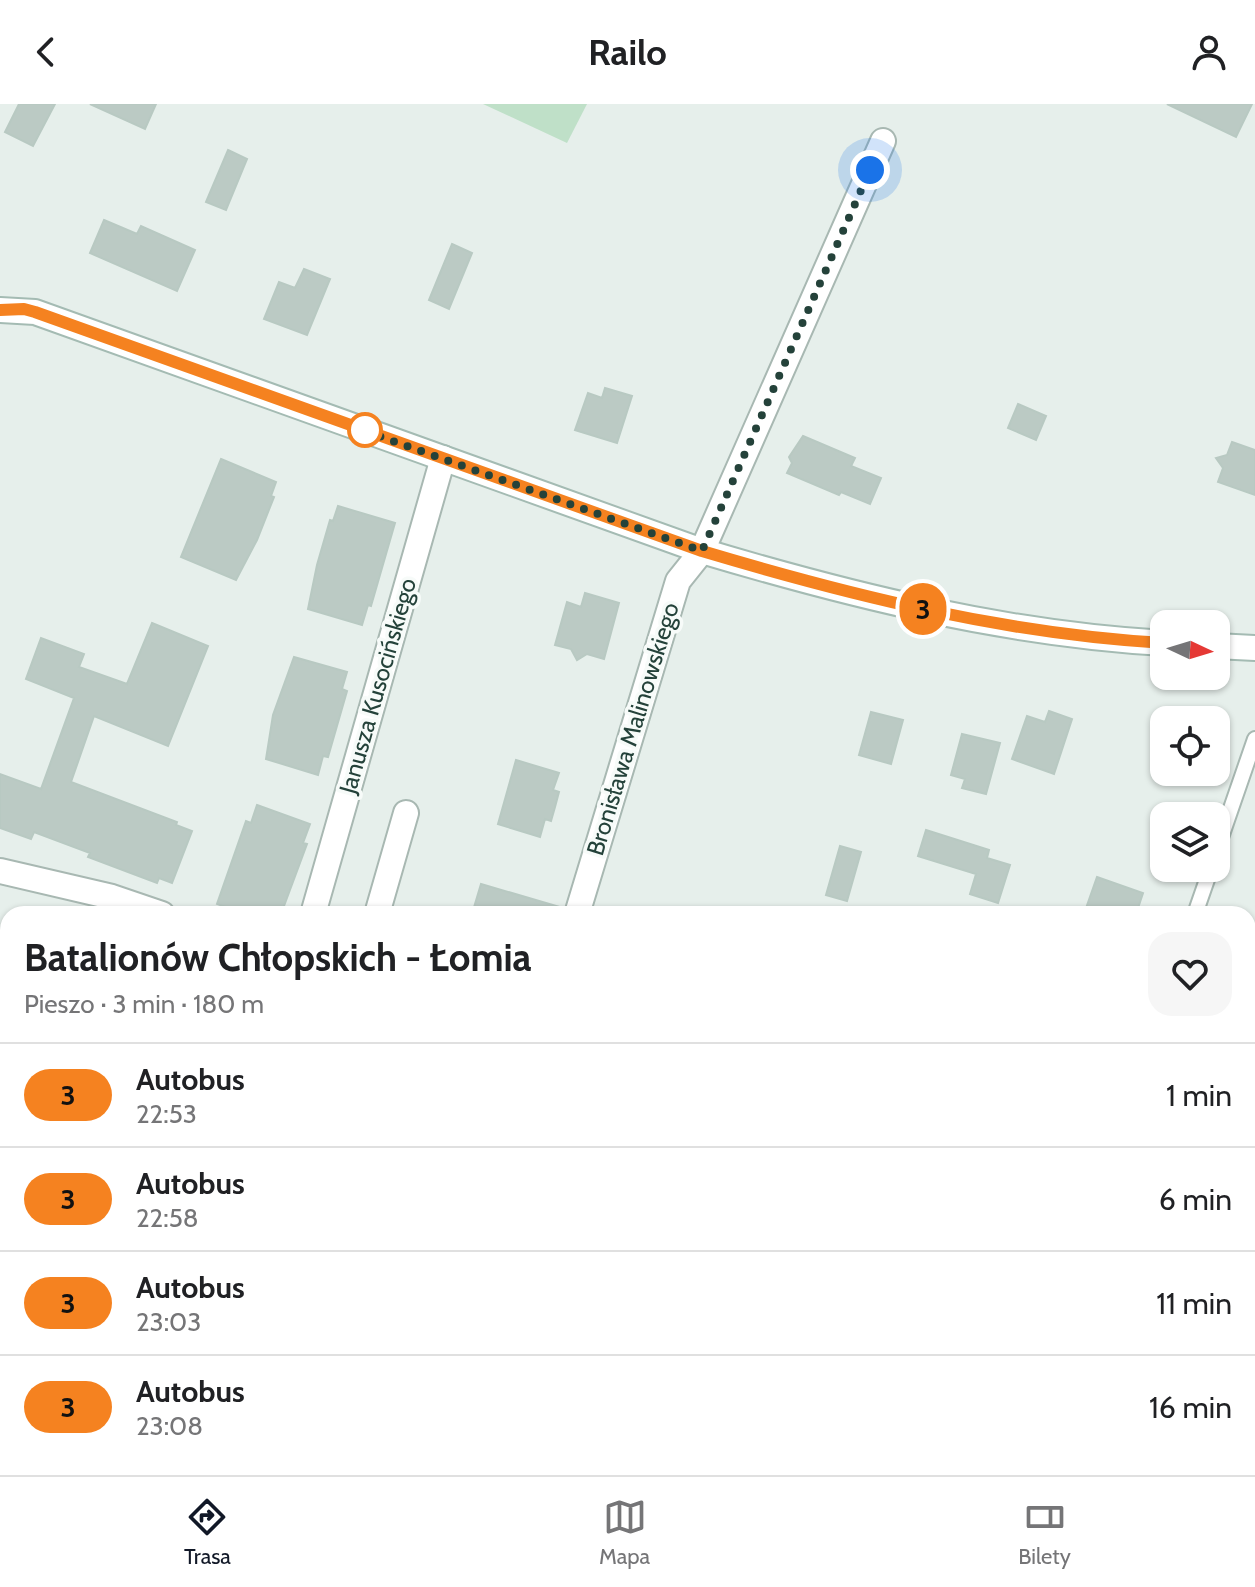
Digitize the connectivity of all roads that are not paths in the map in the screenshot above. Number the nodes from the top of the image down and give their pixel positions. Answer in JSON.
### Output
{"nodes":[{"id":1,"x":883,"y":141,"type":"dead end"},
{"id":2,"x":0,"y":310,"type":"edge"},
{"id":3,"x":443,"y":458,"type":"junction"},
{"id":4,"x":702,"y":551,"type":"junction"},
{"id":5,"x":1150,"y":642,"type":"edge"},
{"id":6,"x":1230,"y":647,"type":"edge"},
{"id":7,"x":1255,"y":648,"type":"edge"},
{"id":8,"x":1255,"y":739,"type":"edge"},
{"id":9,"x":1230,"y":811,"type":"edge"},
{"id":10,"x":406,"y":813,"type":"dead end"},
{"id":11,"x":0,"y":871,"type":"edge"},
{"id":12,"x":1206,"y":882,"type":"edge"},
{"id":13,"x":138,"y":906,"type":"edge"},
{"id":14,"x":315,"y":906,"type":"edge"},
{"id":15,"x":379,"y":906,"type":"edge"},
{"id":16,"x":579,"y":906,"type":"edge"},
{"id":17,"x":1198,"y":906,"type":"edge"}],
"edges":[{"from":1,"to":4,"type":"street","name":"Bronisława Malinowskiego"},
{"from":2,"to":3,"type":"street"},
{"from":3,"to":4,"type":"street"},
{"from":3,"to":14,"type":"street","name":"Janusza Kusocińskiego"},
{"from":4,"to":5,"type":"street"},
{"from":4,"to":16,"type":"street","name":"Bronisława Malinowskiego"},
{"from":6,"to":7,"type":"street"},
{"from":8,"to":9,"type":"lane"},
{"from":10,"to":15,"type":"street"},
{"from":11,"to":13,"type":"street"},
{"from":12,"to":17,"type":"lane"}]}
